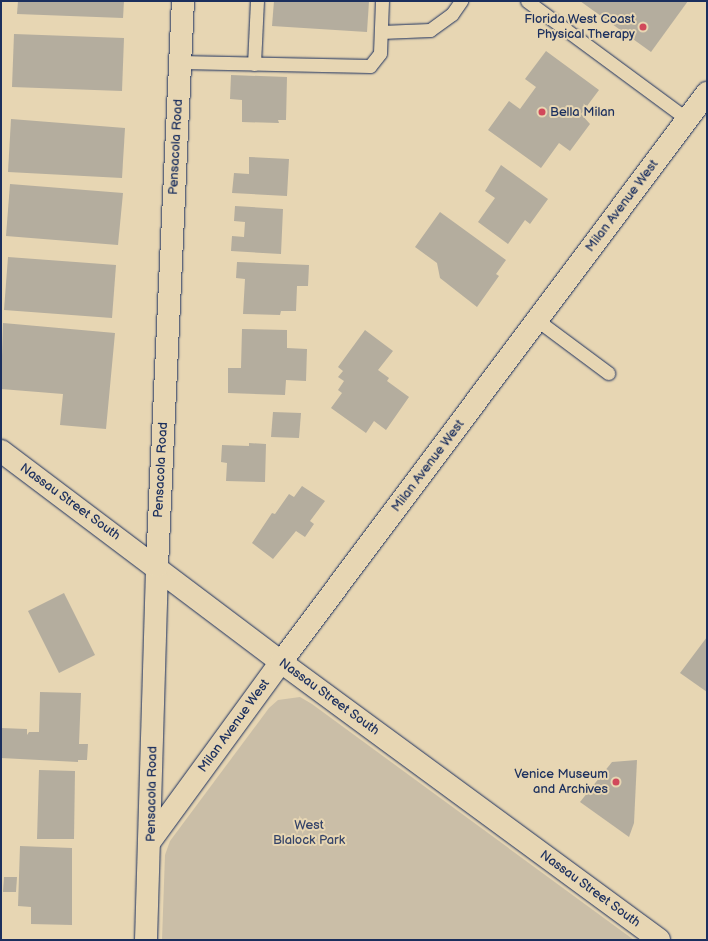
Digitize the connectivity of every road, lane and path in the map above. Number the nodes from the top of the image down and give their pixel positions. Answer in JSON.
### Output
{"nodes":[{"id":1,"x":183,"y":1,"type":"edge"},
{"id":2,"x":257,"y":1,"type":"edge"},
{"id":3,"x":382,"y":1,"type":"edge"},
{"id":4,"x":461,"y":1,"type":"edge"},
{"id":5,"x":526,"y":1,"type":"edge"},
{"id":6,"x":380,"y":32,"type":"junction"},
{"id":7,"x":180,"y":62,"type":"junction"},
{"id":8,"x":254,"y":64,"type":"junction"},
{"id":9,"x":707,"y":93,"type":"edge"},
{"id":10,"x":687,"y":120,"type":"junction"},
{"id":11,"x":537,"y":320,"type":"junction"},
{"id":12,"x":608,"y":373,"type":"dead end"},
{"id":13,"x":1,"y":451,"type":"edge"},
{"id":14,"x":157,"y":566,"type":"junction"},
{"id":15,"x":281,"y":662,"type":"junction"},
{"id":16,"x":151,"y":840,"type":"junction"},
{"id":17,"x":146,"y":940,"type":"edge"},
{"id":18,"x":659,"y":940,"type":"edge"}],
"edges":[{"from":1,"to":7,"type":"street","name":"Pensacola Road"},
{"from":2,"to":8,"type":"lane"},
{"from":3,"to":6,"type":"lane"},
{"from":4,"to":6,"type":"lane"},
{"from":5,"to":10,"type":"lane"},
{"from":6,"to":8,"type":"lane"},
{"from":7,"to":8,"type":"lane"},
{"from":7,"to":14,"type":"street","name":"Pensacola Road"},
{"from":9,"to":10,"type":"street","name":"Milan Avenue West"},
{"from":10,"to":11,"type":"street","name":"Milan Avenue West"},
{"from":11,"to":12,"type":"lane"},
{"from":11,"to":15,"type":"street","name":"Milan Avenue West"},
{"from":13,"to":14,"type":"street","name":"Nassau Street South"},
{"from":14,"to":15,"type":"street","name":"Nassau Street South"},
{"from":14,"to":16,"type":"street","name":"Pensacola Road"},
{"from":15,"to":16,"type":"street","name":"Milan Avenue West"},
{"from":15,"to":18,"type":"street","name":"Nassau Street South"},
{"from":16,"to":17,"type":"street","name":"Pensacola Road"}]}
